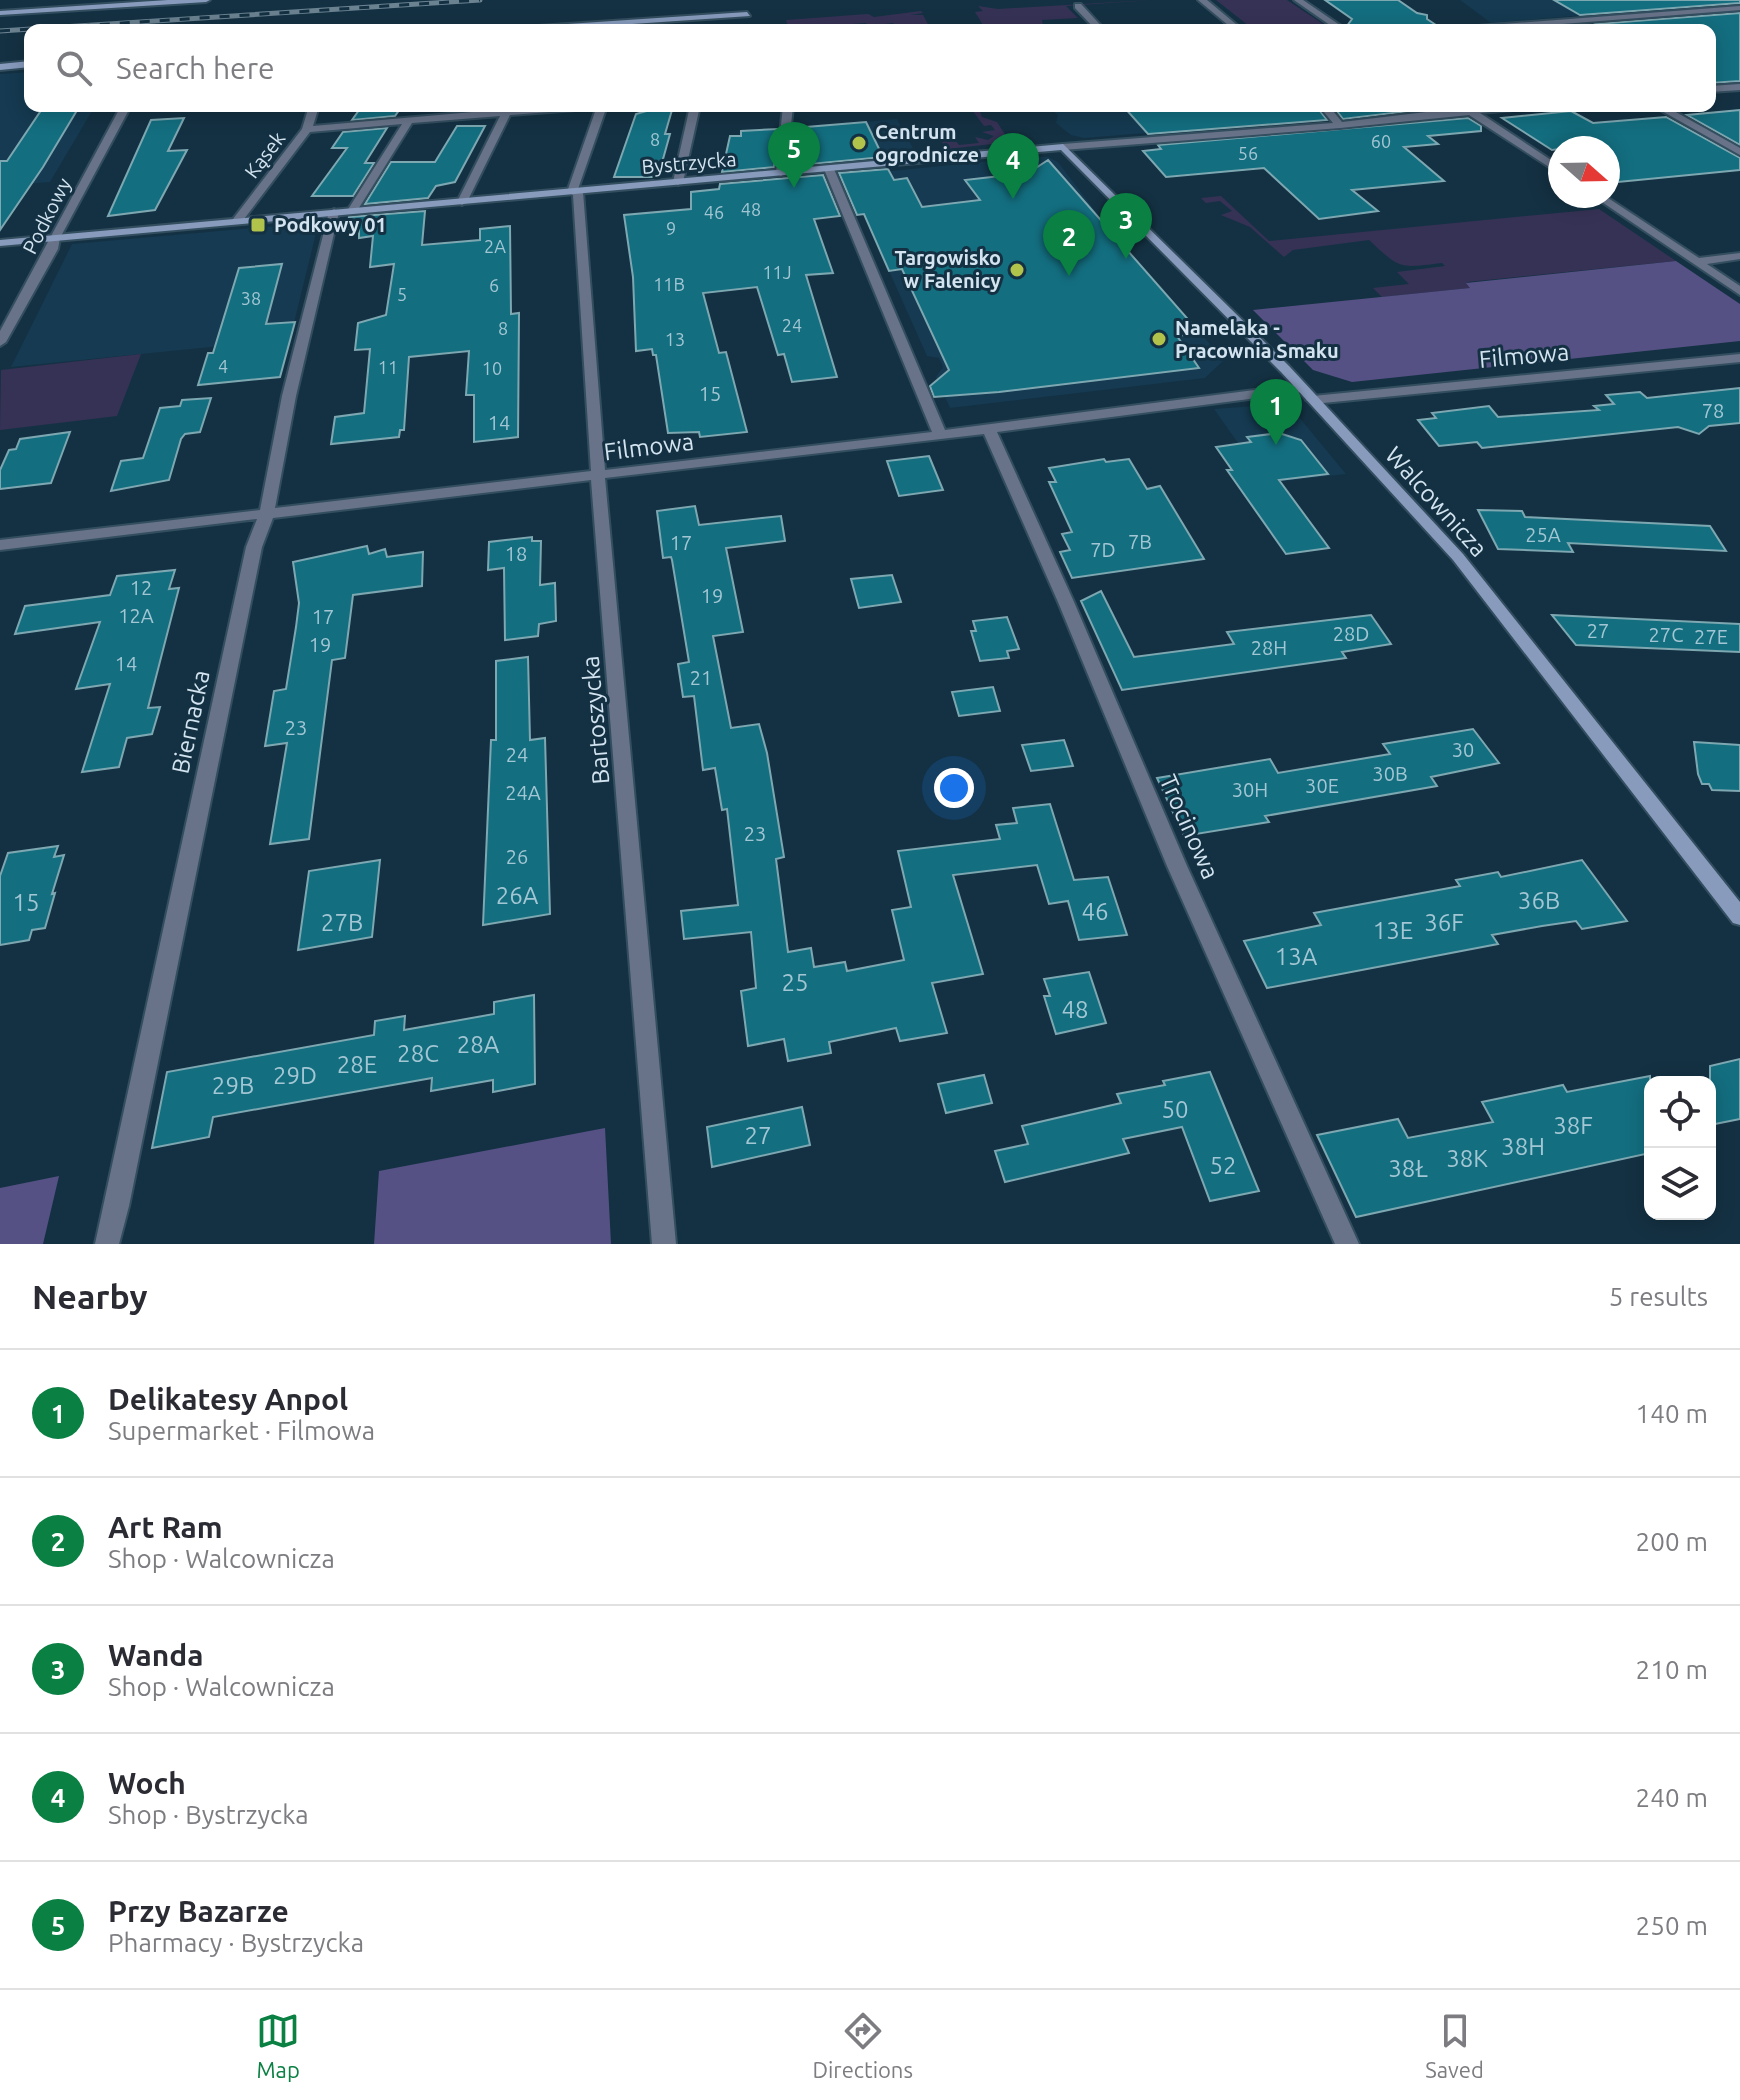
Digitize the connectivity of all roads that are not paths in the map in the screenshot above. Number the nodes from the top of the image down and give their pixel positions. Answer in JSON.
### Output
{"nodes":[{"id":1,"x":206,"y":0,"type":"edge"},
{"id":2,"x":1202,"y":0,"type":"edge"},
{"id":3,"x":1298,"y":0,"type":"edge"},
{"id":4,"x":94,"y":4,"type":"edge"},
{"id":5,"x":1078,"y":6,"type":"dead end"},
{"id":6,"x":1740,"y":8,"type":"edge"},
{"id":7,"x":0,"y":13,"type":"edge"},
{"id":8,"x":747,"y":14,"type":"dead end"},
{"id":9,"x":597,"y":24,"type":"edge"},
{"id":10,"x":1095,"y":24,"type":"edge"},
{"id":11,"x":1232,"y":24,"type":"edge"},
{"id":12,"x":1334,"y":24,"type":"edge"},
{"id":13,"x":1531,"y":24,"type":"edge"},
{"id":14,"x":24,"y":65,"type":"edge"},
{"id":15,"x":0,"y":67,"type":"edge"},
{"id":16,"x":1740,"y":87,"type":"edge"},
{"id":17,"x":1716,"y":89,"type":"edge"},
{"id":18,"x":123,"y":112,"type":"edge"},
{"id":19,"x":312,"y":112,"type":"edge"},
{"id":20,"x":507,"y":112,"type":"joint"},
{"id":21,"x":600,"y":112,"type":"edge"},
{"id":22,"x":694,"y":112,"type":"edge"},
{"id":23,"x":787,"y":112,"type":"edge"},
{"id":24,"x":1329,"y":112,"type":"edge"},
{"id":25,"x":1436,"y":112,"type":"edge"},
{"id":26,"x":1472,"y":112,"type":"edge"},
{"id":27,"x":1669,"y":112,"type":"edge"},
{"id":28,"x":409,"y":120,"type":"junction"},
{"id":29,"x":1340,"y":125,"type":"junction"},
{"id":30,"x":307,"y":129,"type":"junction"},
{"id":31,"x":1063,"y":147,"type":"junction"},
{"id":32,"x":1740,"y":152,"type":"edge"},
{"id":33,"x":1548,"y":163,"type":"edge"},
{"id":34,"x":829,"y":169,"type":"junction"},
{"id":35,"x":781,"y":173,"type":"junction"},
{"id":36,"x":678,"y":182,"type":"junction"},
{"id":37,"x":575,"y":192,"type":"junction"},
{"id":38,"x":462,"y":202,"type":"junction"},
{"id":39,"x":1616,"y":208,"type":"edge"},
{"id":40,"x":352,"y":211,"type":"junction"},
{"id":41,"x":334,"y":212,"type":"junction"},
{"id":42,"x":237,"y":221,"type":"junction"},
{"id":43,"x":55,"y":238,"type":"junction"},
{"id":44,"x":0,"y":243,"type":"edge"},
{"id":45,"x":1740,"y":256,"type":"edge"},
{"id":46,"x":1697,"y":262,"type":"junction"},
{"id":47,"x":1740,"y":291,"type":"edge"},
{"id":48,"x":0,"y":342,"type":"edge"},
{"id":49,"x":1740,"y":358,"type":"edge"},
{"id":50,"x":1307,"y":394,"type":"junction"},
{"id":51,"x":989,"y":429,"type":"junction"},
{"id":52,"x":940,"y":434,"type":"junction"},
{"id":53,"x":598,"y":475,"type":"junction"},
{"id":54,"x":267,"y":513,"type":"junction"},
{"id":55,"x":0,"y":545,"type":"edge"},
{"id":56,"x":1740,"y":917,"type":"edge"},
{"id":57,"x":107,"y":1244,"type":"edge"},
{"id":58,"x":664,"y":1244,"type":"edge"},
{"id":59,"x":1347,"y":1244,"type":"edge"}],
"edges":[{"from":1,"to":4,"type":"street"},
{"from":2,"to":11,"type":"street"},
{"from":3,"to":12,"type":"street"},
{"from":4,"to":7,"type":"street"},
{"from":5,"to":10,"type":"street"},
{"from":6,"to":13,"type":"street"},
{"from":8,"to":9,"type":"street"},
{"from":14,"to":15,"type":"street"},
{"from":16,"to":17,"type":"street"},
{"from":18,"to":43,"type":"street","name":"Podkowy"},
{"from":19,"to":30,"type":"street","name":"Kąsek"},
{"from":20,"to":28,"type":"street"},
{"from":20,"to":38,"type":"street"},
{"from":21,"to":37,"type":"street"},
{"from":22,"to":36,"type":"street"},
{"from":23,"to":35,"type":"street"},
{"from":24,"to":29,"type":"street"},
{"from":25,"to":29,"type":"street","name":"Bystrzycka"},
{"from":26,"to":33,"type":"street"},
{"from":27,"to":32,"type":"street"},
{"from":28,"to":30,"type":"street"},
{"from":28,"to":40,"type":"street"},
{"from":29,"to":31,"type":"street","name":"Bystrzycka"},
{"from":30,"to":42,"type":"street","name":"Kąsek"},
{"from":31,"to":34,"type":"street","name":"Bystrzycka"},
{"from":31,"to":50,"type":"street","name":"Walcownicza"},
{"from":34,"to":35,"type":"street","name":"Bystrzycka"},
{"from":34,"to":52,"type":"street"},
{"from":35,"to":36,"type":"street","name":"Bystrzycka"},
{"from":36,"to":37,"type":"street","name":"Bystrzycka"},
{"from":37,"to":38,"type":"street","name":"Bystrzycka"},
{"from":37,"to":53,"type":"street","name":"Bartoszycka"},
{"from":38,"to":40,"type":"street","name":"Bystrzycka"},
{"from":39,"to":46,"type":"street"},
{"from":40,"to":41,"type":"street","name":"Bystrzycka"},
{"from":41,"to":42,"type":"street","name":"Bystrzycka"},
{"from":41,"to":54,"type":"street","name":"Biernacka"},
{"from":42,"to":43,"type":"street","name":"Bystrzycka"},
{"from":43,"to":44,"type":"street","name":"Bystrzycka"},
{"from":43,"to":48,"type":"street","name":"Podkowy"},
{"from":45,"to":46,"type":"street"},
{"from":46,"to":47,"type":"street"},
{"from":49,"to":50,"type":"street","name":"Filmowa"},
{"from":50,"to":51,"type":"street","name":"Filmowa"},
{"from":50,"to":56,"type":"street","name":"Walcownicza"},
{"from":51,"to":52,"type":"street","name":"Filmowa"},
{"from":51,"to":59,"type":"street","name":"Trocinowa"},
{"from":52,"to":53,"type":"street","name":"Filmowa"},
{"from":53,"to":54,"type":"street","name":"Filmowa"},
{"from":53,"to":58,"type":"street","name":"Bartoszycka"},
{"from":54,"to":55,"type":"street","name":"Filmowa"},
{"from":54,"to":57,"type":"street","name":"Biernacka"}]}
